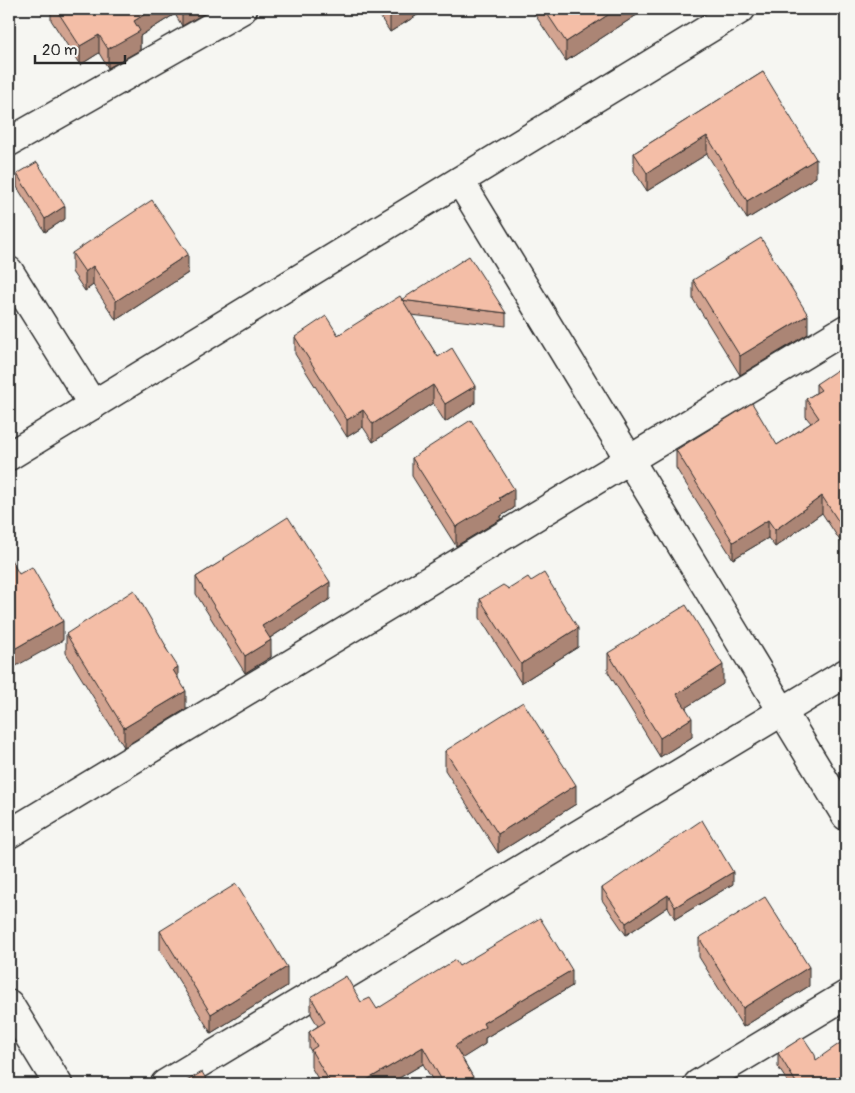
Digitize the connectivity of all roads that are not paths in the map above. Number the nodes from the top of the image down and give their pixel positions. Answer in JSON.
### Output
{"nodes":[{"id":1,"x":243,"y":9,"type":"edge"},
{"id":2,"x":741,"y":9,"type":"edge"},
{"id":3,"x":9,"y":142,"type":"edge"},
{"id":4,"x":460,"y":181,"type":"junction"},
{"id":5,"x":9,"y":271,"type":"edge"},
{"id":6,"x":846,"y":329,"type":"edge"},
{"id":7,"x":93,"y":405,"type":"junction"},
{"id":8,"x":9,"y":456,"type":"edge"},
{"id":9,"x":630,"y":460,"type":"junction"},
{"id":10,"x":846,"y":673,"type":"edge"},
{"id":11,"x":783,"y":711,"type":"junction"},
{"id":12,"x":846,"y":816,"type":"edge"},
{"id":13,"x":9,"y":834,"type":"edge"},
{"id":14,"x":846,"y":995,"type":"edge"},
{"id":15,"x":9,"y":1004,"type":"edge"},
{"id":16,"x":58,"y":1084,"type":"edge"},
{"id":17,"x":165,"y":1084,"type":"edge"},
{"id":18,"x":698,"y":1084,"type":"edge"}],
"edges":[{"from":1,"to":3,"type":"street"},
{"from":2,"to":4,"type":"street"},
{"from":4,"to":7,"type":"street"},
{"from":4,"to":9,"type":"street"},
{"from":5,"to":7,"type":"street"},
{"from":6,"to":9,"type":"street"},
{"from":7,"to":8,"type":"street"},
{"from":9,"to":11,"type":"street"},
{"from":9,"to":13,"type":"street"},
{"from":10,"to":11,"type":"street"},
{"from":11,"to":12,"type":"street"},
{"from":11,"to":17,"type":"street"},
{"from":14,"to":18,"type":"street"},
{"from":15,"to":16,"type":"street"}]}
